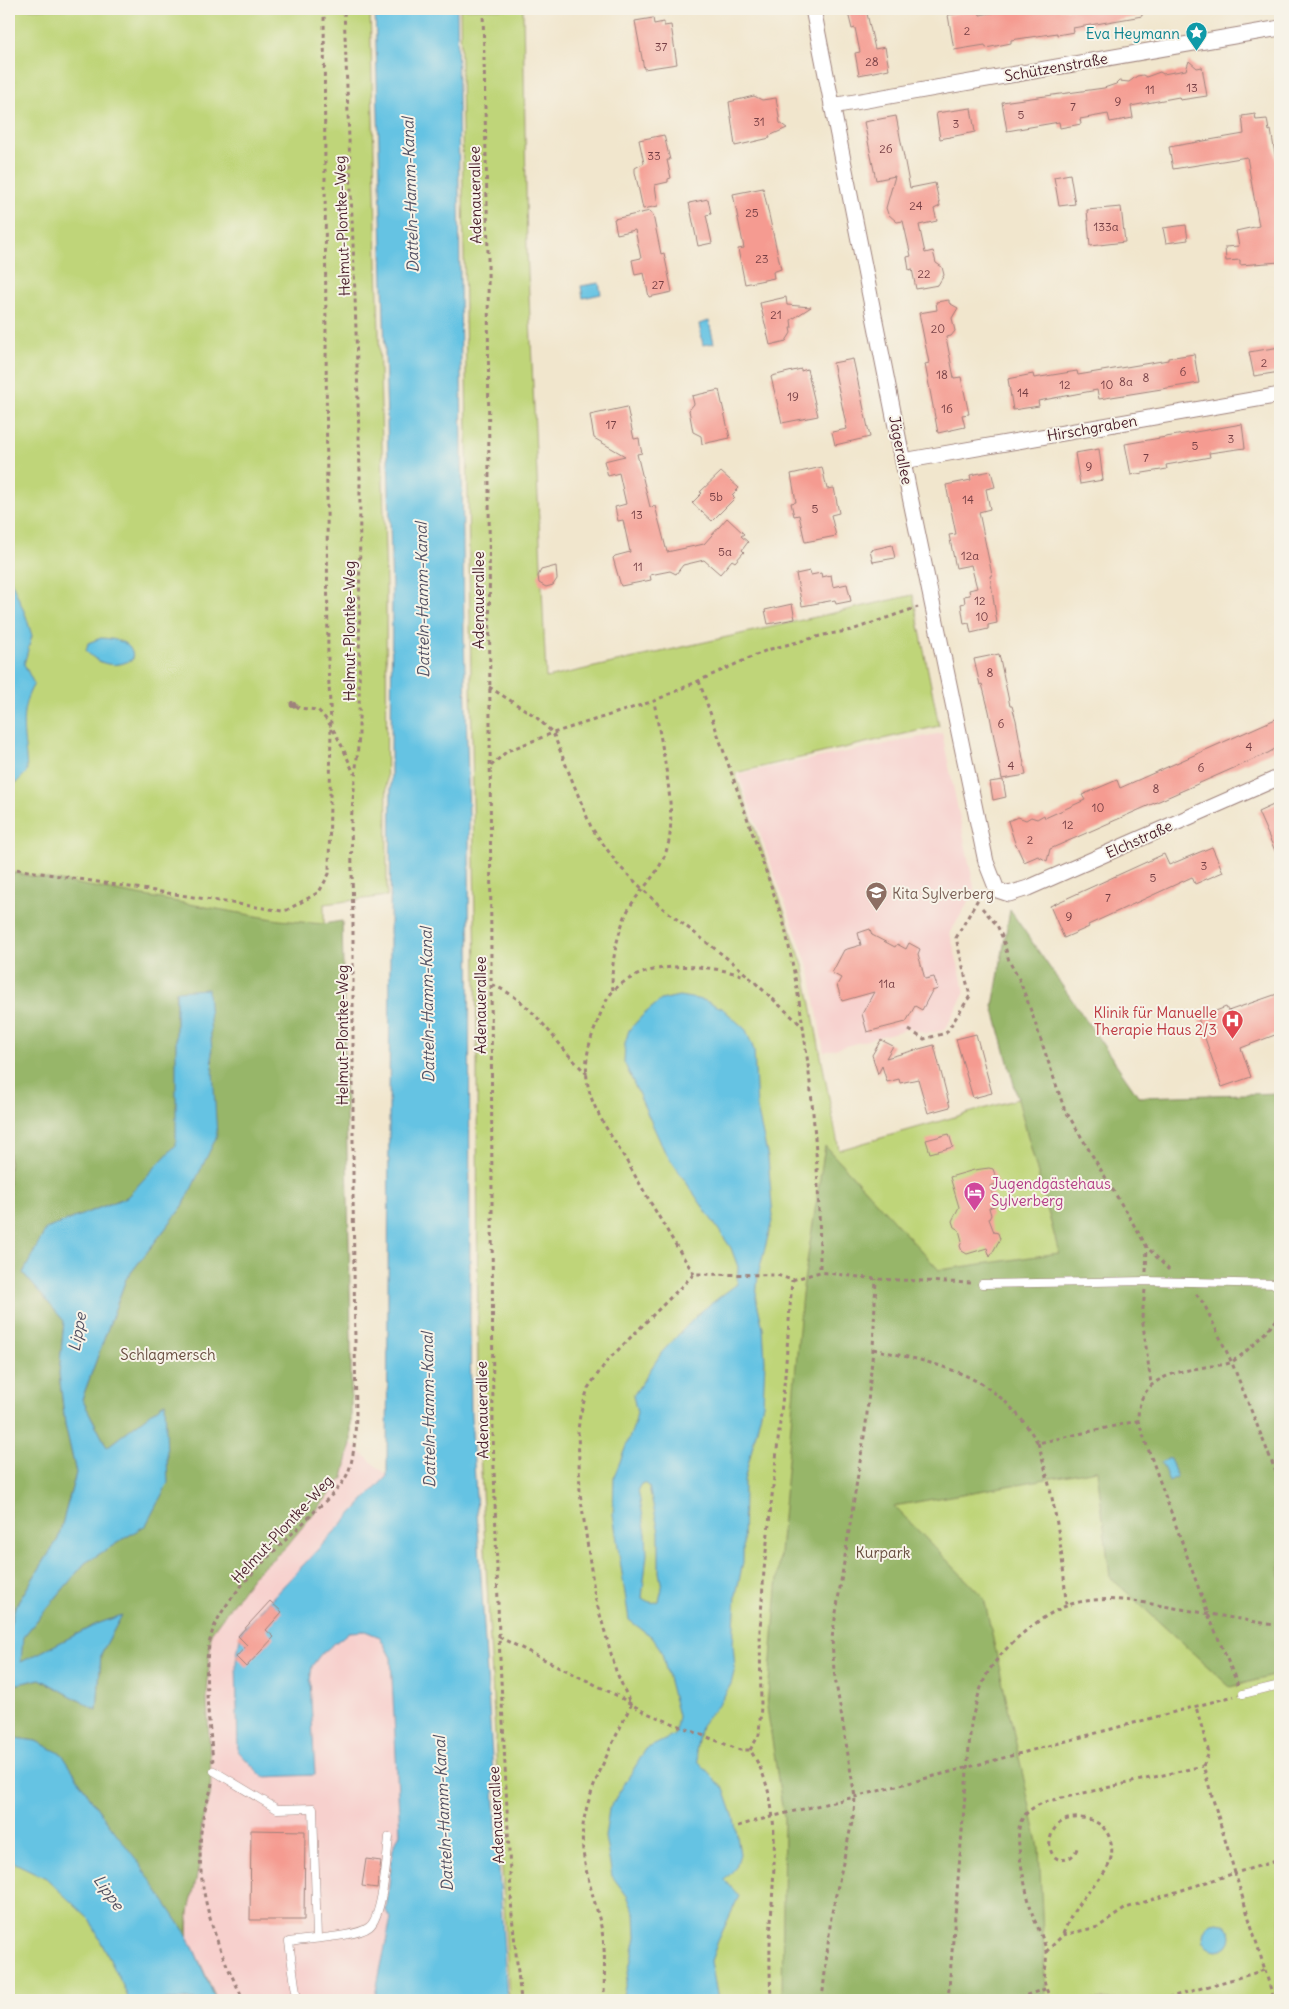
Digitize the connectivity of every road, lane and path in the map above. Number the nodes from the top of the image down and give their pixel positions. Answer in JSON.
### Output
{"nodes":[{"id":1,"x":324,"y":9,"type":"edge"},
{"id":2,"x":344,"y":9,"type":"edge"},
{"id":3,"x":483,"y":9,"type":"edge"},
{"id":4,"x":813,"y":9,"type":"edge"},
{"id":5,"x":1280,"y":28,"type":"edge"},
{"id":6,"x":832,"y":106,"type":"junction"},
{"id":7,"x":1280,"y":395,"type":"edge"},
{"id":8,"x":903,"y":461,"type":"junction"},
{"id":9,"x":934,"y":604,"type":"junction"},
{"id":10,"x":699,"y":681,"type":"junction"},
{"id":11,"x":489,"y":687,"type":"junction"},
{"id":12,"x":654,"y":701,"type":"junction"},
{"id":13,"x":292,"y":704,"type":"dead end"},
{"id":14,"x":331,"y":724,"type":"junction"},
{"id":15,"x":553,"y":733,"type":"junction"},
{"id":16,"x":490,"y":767,"type":"junction"},
{"id":17,"x":354,"y":774,"type":"junction"},
{"id":18,"x":1280,"y":777,"type":"edge"},
{"id":19,"x":9,"y":868,"type":"edge"},
{"id":20,"x":993,"y":883,"type":"junction"},
{"id":21,"x":642,"y":890,"type":"junction"},
{"id":22,"x":982,"y":908,"type":"dead end"},
{"id":23,"x":746,"y":976,"type":"junction"},
{"id":24,"x":492,"y":985,"type":"junction"},
{"id":25,"x":614,"y":990,"type":"junction"},
{"id":26,"x":802,"y":1025,"type":"junction"},
{"id":27,"x":909,"y":1030,"type":"dead end"},
{"id":28,"x":588,"y":1074,"type":"junction"},
{"id":29,"x":1147,"y":1246,"type":"junction"},
{"id":30,"x":820,"y":1272,"type":"junction"},
{"id":31,"x":694,"y":1274,"type":"junction"},
{"id":32,"x":876,"y":1278,"type":"junction"},
{"id":33,"x":792,"y":1280,"type":"junction"},
{"id":34,"x":1146,"y":1281,"type":"junction"},
{"id":35,"x":1179,"y":1282,"type":"junction"},
{"id":36,"x":982,"y":1284,"type":"joint"},
{"id":37,"x":1280,"y":1284,"type":"edge"},
{"id":38,"x":1280,"y":1316,"type":"edge"},
{"id":39,"x":873,"y":1349,"type":"junction"},
{"id":40,"x":1232,"y":1363,"type":"junction"},
{"id":41,"x":1151,"y":1384,"type":"junction"},
{"id":42,"x":1138,"y":1421,"type":"junction"},
{"id":43,"x":1038,"y":1443,"type":"junction"},
{"id":44,"x":1280,"y":1482,"type":"edge"},
{"id":45,"x":1066,"y":1605,"type":"junction"},
{"id":46,"x":1208,"y":1614,"type":"junction"},
{"id":47,"x":1280,"y":1626,"type":"edge"},
{"id":48,"x":499,"y":1637,"type":"junction"},
{"id":49,"x":1280,"y":1685,"type":"edge"},
{"id":50,"x":1242,"y":1694,"type":"junction"},
{"id":51,"x":631,"y":1705,"type":"junction"},
{"id":52,"x":1196,"y":1706,"type":"junction"},
{"id":53,"x":750,"y":1750,"type":"junction"},
{"id":54,"x":1203,"y":1766,"type":"junction"},
{"id":55,"x":966,"y":1768,"type":"junction"},
{"id":56,"x":214,"y":1771,"type":"junction"},
{"id":57,"x":854,"y":1798,"type":"junction"},
{"id":58,"x":774,"y":1815,"type":"junction"},
{"id":59,"x":738,"y":1826,"type":"dead end"},
{"id":60,"x":389,"y":1837,"type":"dead end"},
{"id":61,"x":1077,"y":1848,"type":"dead end"},
{"id":62,"x":1280,"y":1860,"type":"edge"},
{"id":63,"x":1235,"y":1873,"type":"junction"},
{"id":64,"x":1063,"y":1935,"type":"junction"},
{"id":65,"x":317,"y":1938,"type":"junction"},
{"id":66,"x":1046,"y":1952,"type":"junction"},
{"id":67,"x":1265,"y":1970,"type":"junction"},
{"id":68,"x":1045,"y":1988,"type":"junction"},
{"id":69,"x":244,"y":2000,"type":"edge"},
{"id":70,"x":297,"y":2000,"type":"edge"},
{"id":71,"x":521,"y":2000,"type":"edge"},
{"id":72,"x":604,"y":2000,"type":"edge"},
{"id":73,"x":771,"y":2000,"type":"edge"},
{"id":74,"x":822,"y":2000,"type":"edge"},
{"id":75,"x":948,"y":2000,"type":"edge"},
{"id":76,"x":1011,"y":2000,"type":"edge"},
{"id":77,"x":1052,"y":2000,"type":"edge"},
{"id":78,"x":1160,"y":2000,"type":"edge"},
{"id":79,"x":1274,"y":2000,"type":"edge"}],
"edges":[{"from":1,"to":14,"type":"path"},
{"from":2,"to":17,"type":"path","name":"Helmut-Plontke-Weg"},
{"from":3,"to":11,"type":"path","name":"Adenauerallee"},
{"from":4,"to":6,"type":"street","name":"Jägerallee"},
{"from":5,"to":6,"type":"street","name":"Schützenstraße"},
{"from":6,"to":8,"type":"street","name":"Jägerallee"},
{"from":7,"to":8,"type":"street","name":"Hirschgraben"},
{"from":8,"to":9,"type":"street","name":"Jägerallee"},
{"from":9,"to":10,"type":"path"},
{"from":9,"to":20,"type":"street","name":"Jägerallee"},
{"from":10,"to":12,"type":"path"},
{"from":10,"to":26,"type":"path"},
{"from":11,"to":15,"type":"path"},
{"from":11,"to":16,"type":"path","name":"Adenauerallee"},
{"from":12,"to":15,"type":"path"},
{"from":12,"to":21,"type":"path"},
{"from":13,"to":14,"type":"path"},
{"from":14,"to":17,"type":"path"},
{"from":14,"to":19,"type":"path"},
{"from":15,"to":16,"type":"path"},
{"from":15,"to":21,"type":"path"},
{"from":16,"to":24,"type":"path","name":"Adenauerallee"},
{"from":17,"to":56,"type":"path","name":"Helmut-Plontke-Weg"},
{"from":18,"to":20,"type":"street","name":"Elchstraße"},
{"from":20,"to":27,"type":"path"},
{"from":21,"to":23,"type":"path"},
{"from":21,"to":25,"type":"path"},
{"from":22,"to":29,"type":"path"},
{"from":23,"to":25,"type":"path"},
{"from":23,"to":26,"type":"path"},
{"from":24,"to":28,"type":"path"},
{"from":24,"to":48,"type":"path","name":"Adenauerallee"},
{"from":25,"to":28,"type":"path"},
{"from":26,"to":30,"type":"path"},
{"from":28,"to":31,"type":"path"},
{"from":29,"to":34,"type":"path"},
{"from":29,"to":35,"type":"path"},
{"from":30,"to":32,"type":"path"},
{"from":30,"to":33,"type":"path"},
{"from":31,"to":33,"type":"path"},
{"from":31,"to":51,"type":"path"},
{"from":32,"to":36,"type":"path"},
{"from":32,"to":39,"type":"path"},
{"from":33,"to":53,"type":"path"},
{"from":34,"to":35,"type":"lane"},
{"from":34,"to":36,"type":"lane"},
{"from":34,"to":41,"type":"path"},
{"from":35,"to":37,"type":"lane"},
{"from":35,"to":40,"type":"path"},
{"from":38,"to":40,"type":"path"},
{"from":39,"to":43,"type":"path"},
{"from":39,"to":57,"type":"path"},
{"from":40,"to":41,"type":"path"},
{"from":40,"to":44,"type":"path"},
{"from":41,"to":42,"type":"path"},
{"from":42,"to":43,"type":"path"},
{"from":42,"to":46,"type":"path"},
{"from":43,"to":45,"type":"path"},
{"from":45,"to":46,"type":"path"},
{"from":45,"to":55,"type":"path"},
{"from":46,"to":47,"type":"path"},
{"from":46,"to":50,"type":"path"},
{"from":48,"to":51,"type":"path"},
{"from":48,"to":71,"type":"path","name":"Adenauerallee"},
{"from":49,"to":50,"type":"lane"},
{"from":50,"to":52,"type":"path"},
{"from":51,"to":53,"type":"path"},
{"from":51,"to":72,"type":"path"},
{"from":52,"to":54,"type":"path"},
{"from":52,"to":55,"type":"path"},
{"from":53,"to":58,"type":"path"},
{"from":54,"to":63,"type":"path"},
{"from":54,"to":66,"type":"path"},
{"from":55,"to":57,"type":"path"},
{"from":55,"to":75,"type":"path"},
{"from":56,"to":65,"type":"lane"},
{"from":56,"to":69,"type":"path","name":"Helmut-Plontke-Weg"},
{"from":57,"to":58,"type":"path"},
{"from":57,"to":74,"type":"path"},
{"from":58,"to":59,"type":"path"},
{"from":58,"to":73,"type":"path"},
{"from":60,"to":65,"type":"lane"},
{"from":61,"to":64,"type":"path"},
{"from":62,"to":63,"type":"path"},
{"from":63,"to":64,"type":"path"},
{"from":63,"to":67,"type":"path"},
{"from":64,"to":66,"type":"path"},
{"from":65,"to":70,"type":"lane"},
{"from":66,"to":68,"type":"path"},
{"from":67,"to":78,"type":"path"},
{"from":67,"to":79,"type":"path"},
{"from":68,"to":76,"type":"path"},
{"from":68,"to":77,"type":"path"}]}
